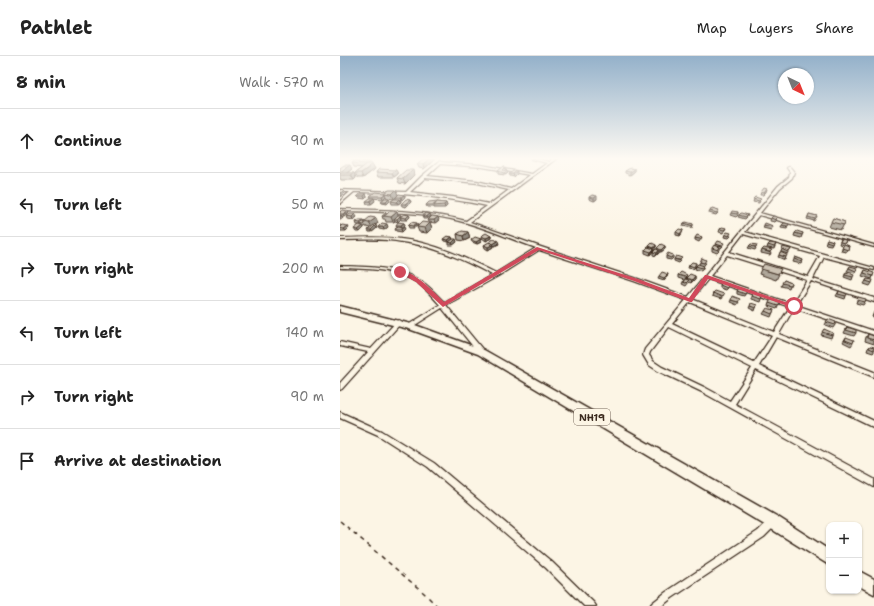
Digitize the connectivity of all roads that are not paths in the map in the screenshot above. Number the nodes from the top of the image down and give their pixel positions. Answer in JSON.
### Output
{"nodes":[{"id":1,"x":415,"y":185,"type":"edge"},
{"id":2,"x":489,"y":185,"type":"edge"},
{"id":3,"x":519,"y":185,"type":"edge"},
{"id":4,"x":783,"y":185,"type":"edge"},
{"id":5,"x":512,"y":190,"type":"junction"},
{"id":6,"x":340,"y":191,"type":"edge"},
{"id":7,"x":353,"y":191,"type":"junction"},
{"id":8,"x":407,"y":193,"type":"junction"},
{"id":9,"x":340,"y":203,"type":"edge"},
{"id":10,"x":490,"y":205,"type":"junction"},
{"id":11,"x":340,"y":210,"type":"edge"},
{"id":12,"x":759,"y":214,"type":"junction"},
{"id":13,"x":467,"y":222,"type":"junction"},
{"id":14,"x":743,"y":233,"type":"junction"},
{"id":15,"x":340,"y":239,"type":"edge"},
{"id":16,"x":874,"y":246,"type":"edge"},
{"id":17,"x":539,"y":248,"type":"junction"},
{"id":18,"x":727,"y":253,"type":"junction"},
{"id":19,"x":822,"y":256,"type":"junction"},
{"id":20,"x":340,"y":267,"type":"edge"},
{"id":21,"x":874,"y":268,"type":"edge"},
{"id":22,"x":496,"y":275,"type":"junction"},
{"id":23,"x":707,"y":277,"type":"junction"},
{"id":24,"x":810,"y":279,"type":"junction"},
{"id":25,"x":690,"y":300,"type":"junction"},
{"id":26,"x":874,"y":300,"type":"edge"},
{"id":27,"x":443,"y":305,"type":"junction"},
{"id":28,"x":794,"y":306,"type":"junction"},
{"id":29,"x":340,"y":309,"type":"edge"},
{"id":30,"x":398,"y":322,"type":"junction"},
{"id":31,"x":669,"y":325,"type":"junction"},
{"id":32,"x":410,"y":326,"type":"junction"},
{"id":33,"x":874,"y":333,"type":"edge"},
{"id":34,"x":776,"y":335,"type":"junction"},
{"id":35,"x":340,"y":344,"type":"edge"},
{"id":36,"x":373,"y":351,"type":"junction"},
{"id":37,"x":481,"y":352,"type":"junction"},
{"id":38,"x":755,"y":367,"type":"junction"},
{"id":39,"x":874,"y":375,"type":"edge"},
{"id":40,"x":340,"y":387,"type":"edge"},
{"id":41,"x":732,"y":404,"type":"junction"},
{"id":42,"x":340,"y":415,"type":"edge"},
{"id":43,"x":874,"y":424,"type":"edge"},
{"id":44,"x":874,"y":483,"type":"edge"},
{"id":45,"x":773,"y":522,"type":"junction"},
{"id":46,"x":826,"y":556,"type":"edge"},
{"id":47,"x":862,"y":580,"type":"edge"},
{"id":48,"x":874,"y":587,"type":"edge"},
{"id":49,"x":591,"y":606,"type":"edge"},
{"id":50,"x":655,"y":606,"type":"edge"}],
"edges":[{"from":1,"to":8,"type":"street"},
{"from":2,"to":5,"type":"street"},
{"from":3,"to":5,"type":"street"},
{"from":4,"to":12,"type":"street"},
{"from":5,"to":10,"type":"street"},
{"from":6,"to":7,"type":"street"},
{"from":7,"to":8,"type":"street"},
{"from":7,"to":9,"type":"street"},
{"from":8,"to":10,"type":"street"},
{"from":10,"to":13,"type":"street"},
{"from":11,"to":13,"type":"street"},
{"from":12,"to":14,"type":"street"},
{"from":12,"to":16,"type":"street"},
{"from":13,"to":17,"type":"street"},
{"from":14,"to":18,"type":"street"},
{"from":14,"to":19,"type":"street"},
{"from":15,"to":22,"type":"street"},
{"from":17,"to":22,"type":"street"},
{"from":17,"to":25,"type":"street"},
{"from":18,"to":23,"type":"street"},
{"from":18,"to":24,"type":"street"},
{"from":19,"to":21,"type":"street"},
{"from":19,"to":24,"type":"street"},
{"from":20,"to":27,"type":"street"},
{"from":22,"to":27,"type":"street"},
{"from":23,"to":25,"type":"street"},
{"from":23,"to":28,"type":"street"},
{"from":24,"to":26,"type":"street"},
{"from":24,"to":28,"type":"street"},
{"from":25,"to":31,"type":"street"},
{"from":25,"to":34,"type":"street"},
{"from":27,"to":32,"type":"street"},
{"from":27,"to":37,"type":"street"},
{"from":28,"to":33,"type":"street"},
{"from":28,"to":34,"type":"street"},
{"from":29,"to":30,"type":"highway","number":"NH19"},
{"from":30,"to":32,"type":"highway","number":"NH19"},
{"from":30,"to":36,"type":"street"},
{"from":31,"to":38,"type":"street"},
{"from":31,"to":41,"type":"street"},
{"from":32,"to":37,"type":"highway","number":"NH19"},
{"from":34,"to":38,"type":"street"},
{"from":34,"to":39,"type":"street"},
{"from":35,"to":36,"type":"street"},
{"from":36,"to":40,"type":"street"},
{"from":37,"to":45,"type":"highway","number":"NH19"},
{"from":38,"to":41,"type":"street"},
{"from":38,"to":43,"type":"street"},
{"from":41,"to":44,"type":"street"},
{"from":42,"to":49,"type":"street"},
{"from":45,"to":46,"type":"highway","number":"NH19"},
{"from":45,"to":50,"type":"street"},
{"from":47,"to":48,"type":"highway"}]}
